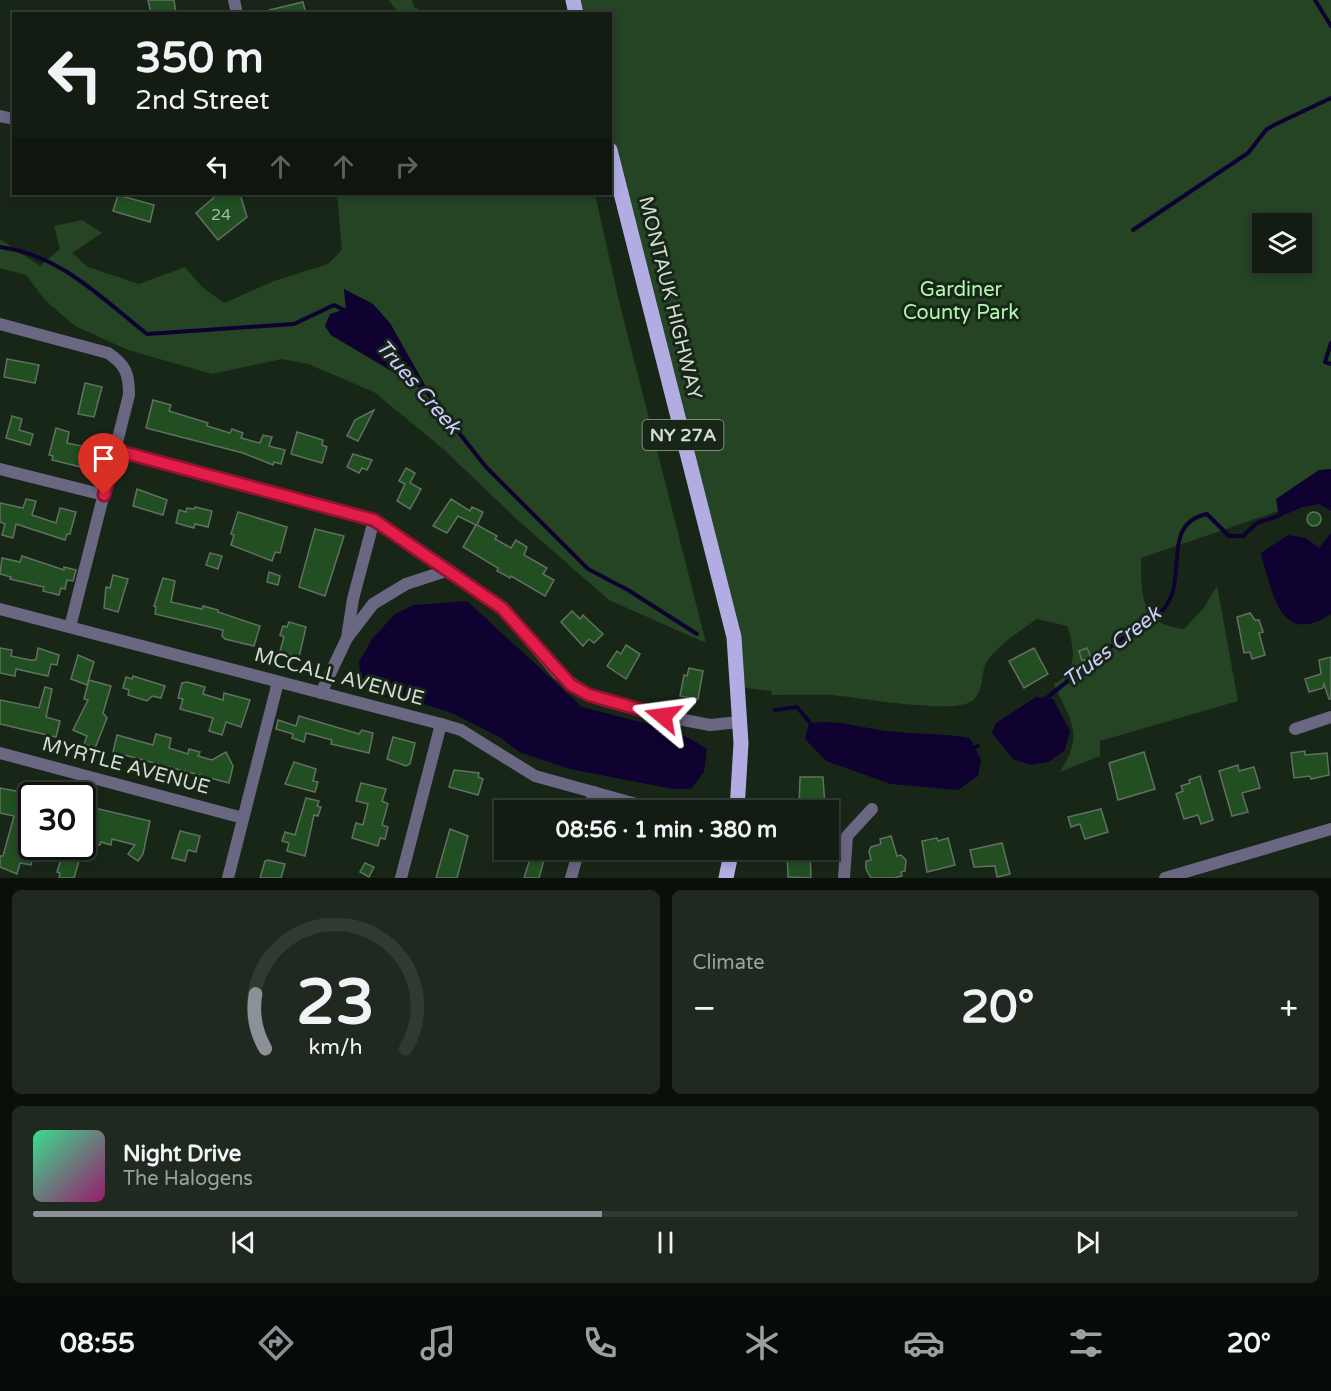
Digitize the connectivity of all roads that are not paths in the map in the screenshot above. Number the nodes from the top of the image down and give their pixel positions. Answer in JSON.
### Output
{"nodes":[{"id":1,"x":612,"y":158,"type":"edge"},
{"id":2,"x":0,"y":324,"type":"edge"},
{"id":3,"x":115,"y":450,"type":"junction"},
{"id":4,"x":0,"y":468,"type":"edge"},
{"id":5,"x":104,"y":495,"type":"junction"},
{"id":6,"x":374,"y":520,"type":"junction"},
{"id":7,"x":449,"y":570,"type":"junction"},
{"id":8,"x":0,"y":609,"type":"edge"},
{"id":9,"x":70,"y":627,"type":"junction"},
{"id":10,"x":347,"y":638,"type":"junction"},
{"id":11,"x":278,"y":682,"type":"junction"},
{"id":12,"x":321,"y":693,"type":"junction"},
{"id":13,"x":1331,"y":717,"type":"edge"},
{"id":14,"x":740,"y":722,"type":"junction"},
{"id":15,"x":441,"y":724,"type":"junction"},
{"id":16,"x":1295,"y":729,"type":"dead end"},
{"id":17,"x":0,"y":753,"type":"edge"},
{"id":18,"x":594,"y":792,"type":"junction"},
{"id":19,"x":592,"y":800,"type":"edge"},
{"id":20,"x":622,"y":800,"type":"edge"},
{"id":21,"x":737,"y":800,"type":"edge"},
{"id":22,"x":872,"y":809,"type":"dead end"},
{"id":23,"x":243,"y":818,"type":"junction"},
{"id":24,"x":1331,"y":829,"type":"edge"},
{"id":25,"x":576,"y":860,"type":"edge"},
{"id":26,"x":730,"y":860,"type":"edge"},
{"id":27,"x":1193,"y":874,"type":"edge"},
{"id":28,"x":228,"y":878,"type":"edge"},
{"id":29,"x":401,"y":878,"type":"edge"},
{"id":30,"x":571,"y":878,"type":"edge"},
{"id":31,"x":726,"y":878,"type":"edge"},
{"id":32,"x":844,"y":878,"type":"edge"},
{"id":33,"x":1165,"y":878,"type":"edge"}],
"edges":[{"from":1,"to":14,"type":"main road","name":"MONTAUK HIGHWAY","number":"NY 27A"},
{"from":2,"to":3,"type":"street"},
{"from":3,"to":5,"type":"street"},
{"from":3,"to":6,"type":"street"},
{"from":4,"to":5,"type":"street"},
{"from":5,"to":9,"type":"street"},
{"from":6,"to":7,"type":"street"},
{"from":6,"to":10,"type":"street"},
{"from":7,"to":10,"type":"street"},
{"from":7,"to":14,"type":"street"},
{"from":8,"to":9,"type":"street","name":"MCCALL AVENUE"},
{"from":9,"to":11,"type":"street","name":"MCCALL AVENUE"},
{"from":10,"to":12,"type":"street"},
{"from":11,"to":12,"type":"street","name":"MCCALL AVENUE"},
{"from":11,"to":23,"type":"street"},
{"from":12,"to":15,"type":"street","name":"MCCALL AVENUE"},
{"from":13,"to":16,"type":"street"},
{"from":14,"to":21,"type":"main road","name":"MONTAUK HIGHWAY","number":"NY 27A"},
{"from":15,"to":18,"type":"street","name":"MCCALL AVENUE"},
{"from":15,"to":29,"type":"street"},
{"from":17,"to":23,"type":"street","name":"MYRTLE AVENUE"},
{"from":18,"to":19,"type":"street"},
{"from":18,"to":20,"type":"street","name":"MCCALL AVENUE"},
{"from":22,"to":32,"type":"street"},
{"from":23,"to":28,"type":"street"},
{"from":24,"to":27,"type":"street"},
{"from":25,"to":30,"type":"street"},
{"from":26,"to":31,"type":"main road"},
{"from":27,"to":33,"type":"street"}]}
